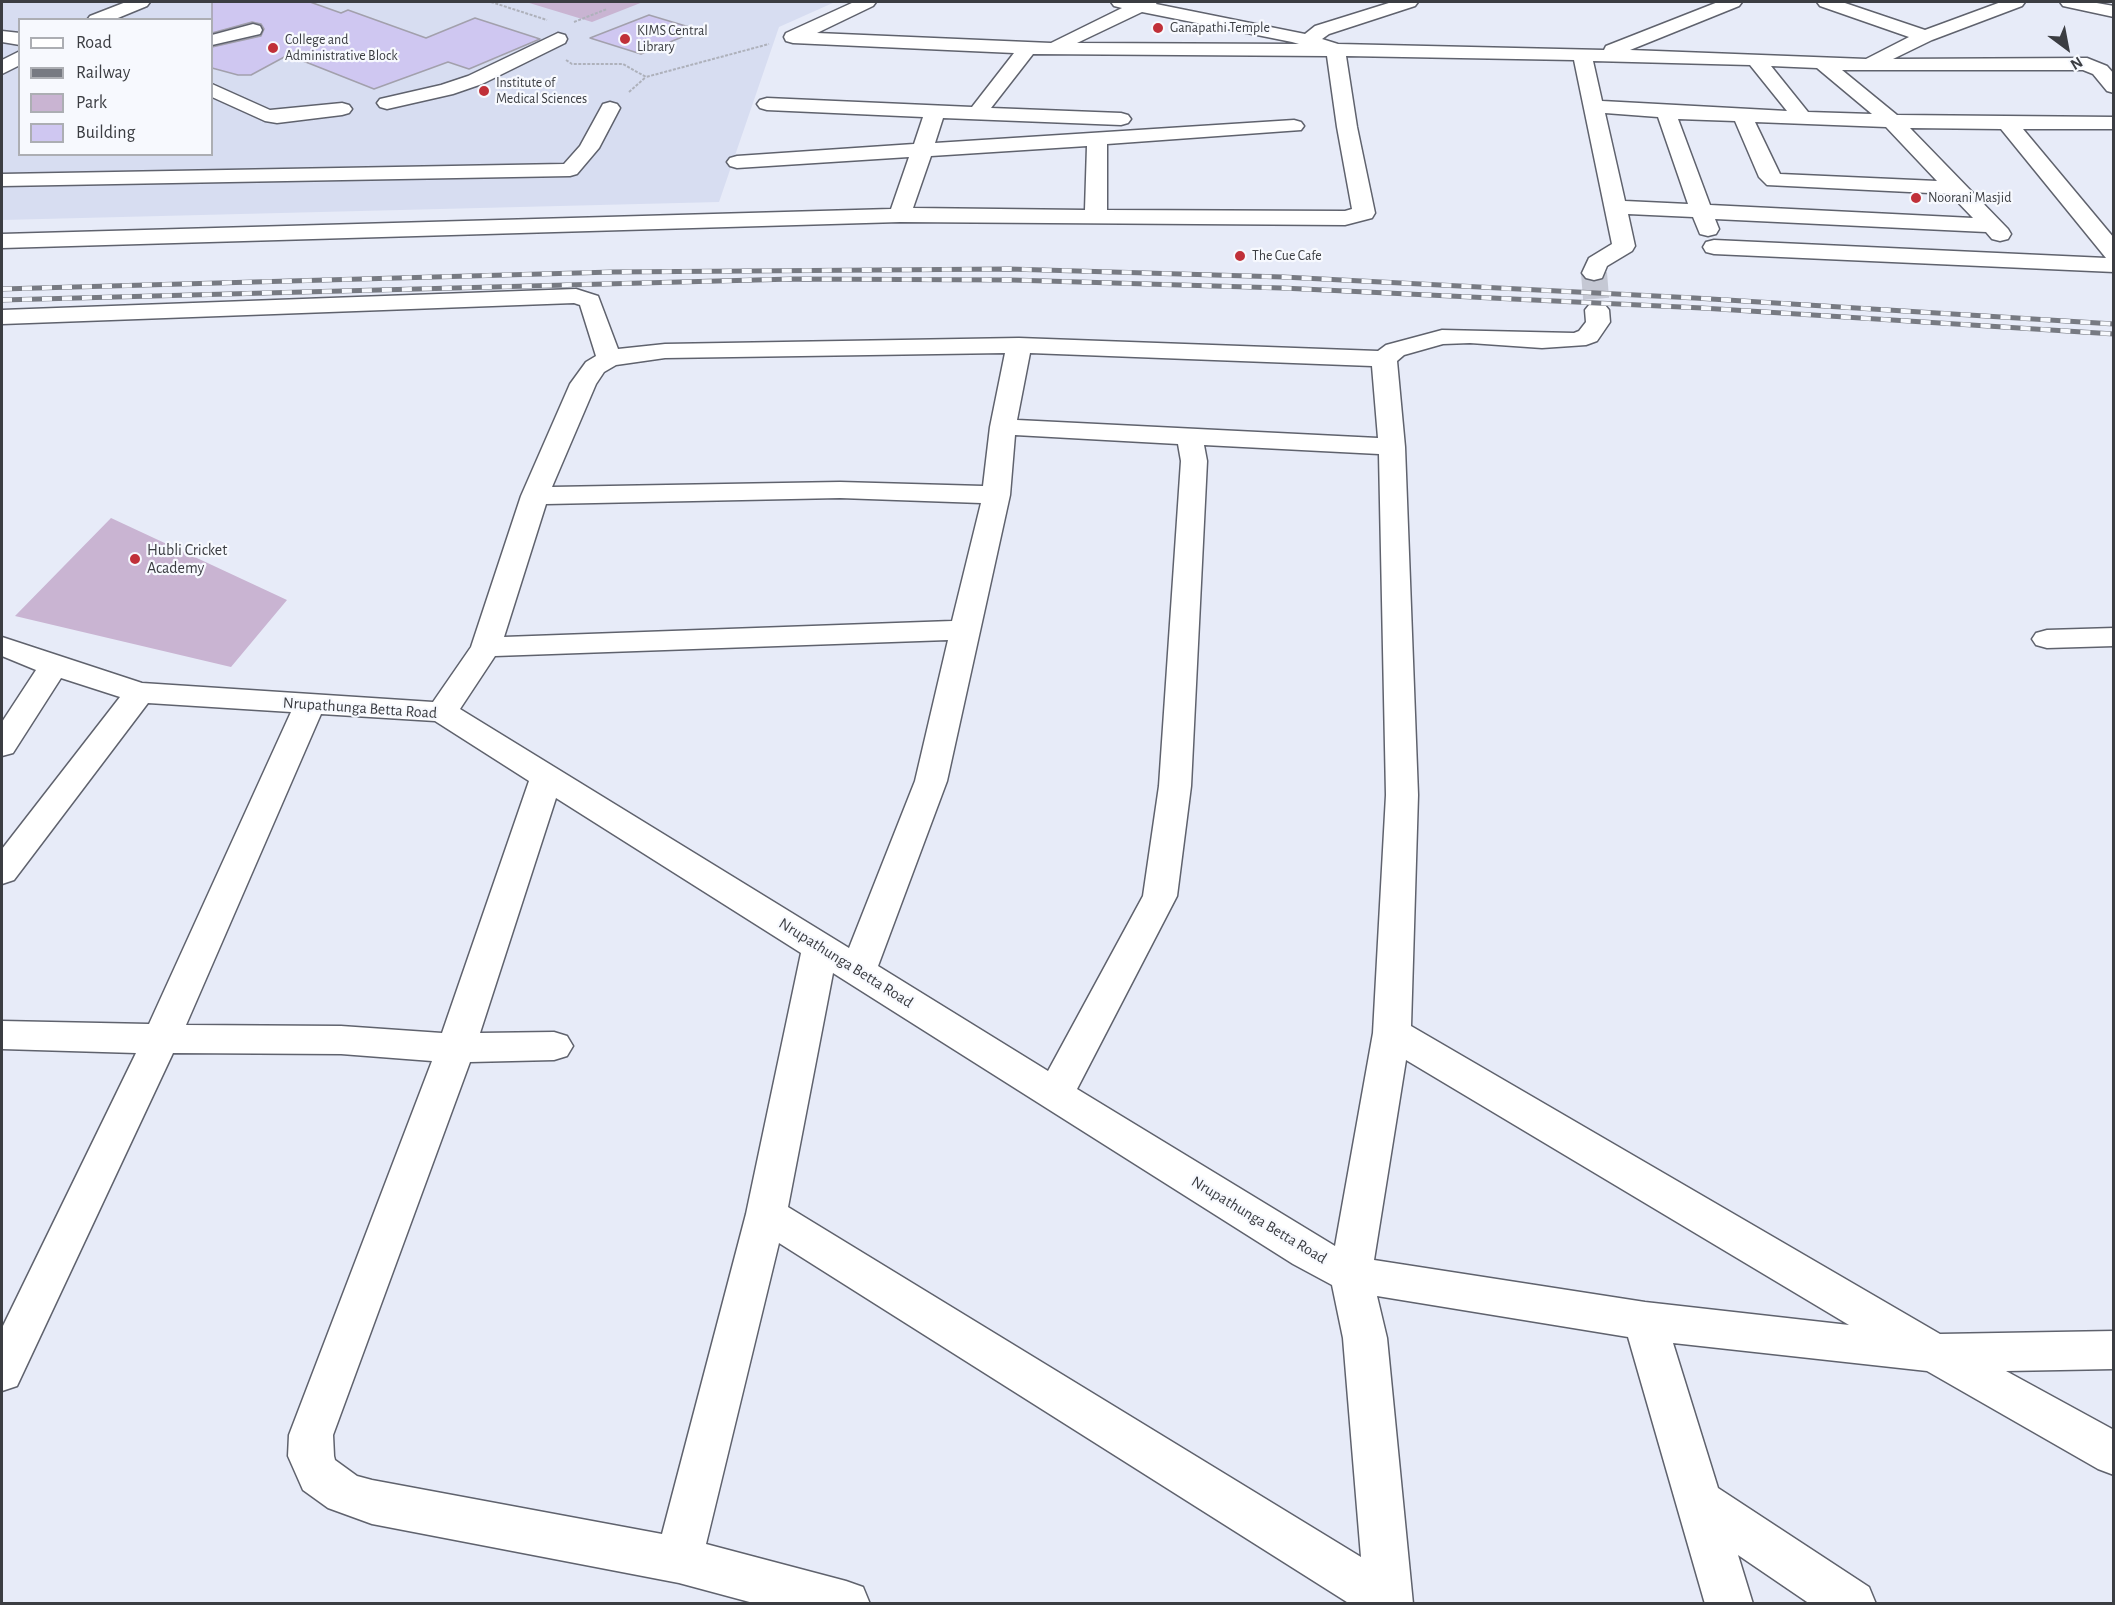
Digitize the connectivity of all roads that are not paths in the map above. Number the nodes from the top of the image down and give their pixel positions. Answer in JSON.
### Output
{"nodes":[{"id":1,"x":141,"y":2,"type":"edge"},
{"id":2,"x":867,"y":2,"type":"edge"},
{"id":3,"x":1120,"y":2,"type":"edge"},
{"id":4,"x":1365,"y":2,"type":"edge"},
{"id":5,"x":1409,"y":2,"type":"edge"},
{"id":6,"x":1734,"y":2,"type":"edge"},
{"id":7,"x":1826,"y":2,"type":"edge"},
{"id":8,"x":2016,"y":2,"type":"edge"},
{"id":9,"x":2069,"y":2,"type":"edge"},
{"id":10,"x":1146,"y":4,"type":"edge"},
{"id":11,"x":2090,"y":4,"type":"edge"},
{"id":12,"x":2114,"y":12,"type":"edge"},
{"id":13,"x":101,"y":18,"type":"edge"},
{"id":14,"x":253,"y":30,"type":"dead end"},
{"id":15,"x":555,"y":33,"type":"road end"},
{"id":16,"x":1315,"y":35,"type":"junction"},
{"id":17,"x":1925,"y":36,"type":"junction"},
{"id":18,"x":2,"y":37,"type":"edge"},
{"id":19,"x":18,"y":39,"type":"edge"},
{"id":20,"x":213,"y":40,"type":"edge"},
{"id":21,"x":1028,"y":48,"type":"junction"},
{"id":22,"x":1051,"y":49,"type":"junction"},
{"id":23,"x":1336,"y":50,"type":"junction"},
{"id":24,"x":1591,"y":54,"type":"junction"},
{"id":25,"x":18,"y":58,"type":"edge"},
{"id":26,"x":1755,"y":59,"type":"junction"},
{"id":27,"x":1821,"y":63,"type":"junction"},
{"id":28,"x":1867,"y":65,"type":"junction"},
{"id":29,"x":2,"y":68,"type":"edge"},
{"id":30,"x":2107,"y":70,"type":"edge"},
{"id":31,"x":2114,"y":87,"type":"edge"},
{"id":32,"x":213,"y":90,"type":"edge"},
{"id":33,"x":387,"y":103,"type":"dead end"},
{"id":34,"x":766,"y":104,"type":"dead end"},
{"id":35,"x":1592,"y":106,"type":"junction"},
{"id":36,"x":982,"y":107,"type":"dead end"},
{"id":37,"x":610,"y":108,"type":"dead end"},
{"id":38,"x":342,"y":109,"type":"dead end"},
{"id":39,"x":935,"y":112,"type":"junction"},
{"id":40,"x":1666,"y":112,"type":"junction"},
{"id":41,"x":1743,"y":117,"type":"junction"},
{"id":42,"x":1803,"y":118,"type":"junction"},
{"id":43,"x":1892,"y":121,"type":"junction"},
{"id":44,"x":2007,"y":123,"type":"junction"},
{"id":45,"x":2114,"y":123,"type":"edge"},
{"id":46,"x":1294,"y":126,"type":"junction"},
{"id":47,"x":1329,"y":127,"type":"junction"},
{"id":48,"x":1097,"y":140,"type":"junction"},
{"id":49,"x":921,"y":151,"type":"junction"},
{"id":50,"x":737,"y":162,"type":"dead end"},
{"id":51,"x":2,"y":180,"type":"edge"},
{"id":52,"x":1958,"y":188,"type":"junction"},
{"id":53,"x":1615,"y":207,"type":"junction"},
{"id":54,"x":1701,"y":211,"type":"junction"},
{"id":55,"x":900,"y":215,"type":"junction"},
{"id":56,"x":1096,"y":216,"type":"junction"},
{"id":57,"x":1993,"y":226,"type":"junction"},
{"id":58,"x":2,"y":241,"type":"edge"},
{"id":59,"x":2114,"y":253,"type":"edge"},
{"id":60,"x":2024,"y":259,"type":"junction"},
{"id":61,"x":2114,"y":265,"type":"edge"},
{"id":62,"x":1594,"y":273,"type":"dead end"},
{"id":63,"x":1597,"y":310,"type":"tunnel mouth"},
{"id":64,"x":2,"y":317,"type":"edge"},
{"id":65,"x":1019,"y":345,"type":"junction"},
{"id":66,"x":609,"y":358,"type":"junction"},
{"id":67,"x":1384,"y":359,"type":"junction"},
{"id":68,"x":1003,"y":427,"type":"junction"},
{"id":69,"x":1190,"y":439,"type":"junction"},
{"id":70,"x":1392,"y":447,"type":"junction"},
{"id":71,"x":996,"y":495,"type":"junction"},
{"id":72,"x":535,"y":496,"type":"junction"},
{"id":73,"x":966,"y":630,"type":"junction"},
{"id":74,"x":2114,"y":638,"type":"edge"},
{"id":75,"x":2047,"y":639,"type":"dead end"},
{"id":76,"x":2,"y":646,"type":"edge"},
{"id":77,"x":486,"y":647,"type":"junction"},
{"id":78,"x":54,"y":666,"type":"junction"},
{"id":79,"x":140,"y":693,"type":"junction"},
{"id":80,"x":310,"y":704,"type":"junction"},
{"id":81,"x":442,"y":712,"type":"junction"},
{"id":82,"x":2,"y":746,"type":"edge"},
{"id":83,"x":547,"y":777,"type":"junction"},
{"id":84,"x":2,"y":872,"type":"edge"},
{"id":85,"x":820,"y":947,"type":"junction"},
{"id":86,"x":858,"y":970,"type":"junction"},
{"id":87,"x":1392,"y":1033,"type":"junction"},
{"id":88,"x":2,"y":1035,"type":"edge"},
{"id":89,"x":161,"y":1039,"type":"junction"},
{"id":90,"x":554,"y":1046,"type":"dead end"},
{"id":91,"x":456,"y":1048,"type":"junction"},
{"id":92,"x":1056,"y":1093,"type":"junction"},
{"id":93,"x":766,"y":1214,"type":"junction"},
{"id":94,"x":1351,"y":1274,"type":"junction"},
{"id":95,"x":1645,"y":1321,"type":"junction"},
{"id":96,"x":2114,"y":1350,"type":"edge"},
{"id":97,"x":1935,"y":1353,"type":"junction"},
{"id":98,"x":2,"y":1372,"type":"edge"},
{"id":99,"x":2114,"y":1454,"type":"edge"},
{"id":100,"x":1699,"y":1502,"type":"junction"},
{"id":101,"x":679,"y":1560,"type":"junction"},
{"id":102,"x":1388,"y":1602,"type":"edge"},
{"id":103,"x":846,"y":1604,"type":"edge"},
{"id":104,"x":1729,"y":1604,"type":"edge"},
{"id":105,"x":1852,"y":1604,"type":"edge"}],
"edges":[{"from":1,"to":13,"type":"street"},
{"from":2,"to":21,"type":"street"},
{"from":3,"to":10,"type":"street"},
{"from":4,"to":16,"type":"street"},
{"from":5,"to":16,"type":"street"},
{"from":6,"to":24,"type":"street"},
{"from":7,"to":17,"type":"street"},
{"from":8,"to":17,"type":"street"},
{"from":9,"to":11,"type":"street"},
{"from":10,"to":16,"type":"street"},
{"from":10,"to":22,"type":"street"},
{"from":11,"to":12,"type":"street"},
{"from":14,"to":20,"type":"street"},
{"from":15,"to":33,"type":"street"},
{"from":16,"to":23,"type":"street"},
{"from":17,"to":28,"type":"street"},
{"from":18,"to":19,"type":"street"},
{"from":21,"to":22,"type":"street"},
{"from":21,"to":36,"type":"street"},
{"from":22,"to":23,"type":"street"},
{"from":23,"to":24,"type":"street"},
{"from":23,"to":47,"type":"street"},
{"from":24,"to":26,"type":"street"},
{"from":24,"to":35,"type":"street"},
{"from":25,"to":29,"type":"street"},
{"from":26,"to":27,"type":"street"},
{"from":26,"to":42,"type":"street"},
{"from":27,"to":28,"type":"street"},
{"from":27,"to":43,"type":"street"},
{"from":28,"to":30,"type":"street"},
{"from":30,"to":31,"type":"street"},
{"from":32,"to":38,"type":"street"},
{"from":34,"to":39,"type":"street"},
{"from":35,"to":40,"type":"street"},
{"from":35,"to":53,"type":"street"},
{"from":37,"to":51,"type":"street"},
{"from":39,"to":46,"type":"street"},
{"from":39,"to":49,"type":"street"},
{"from":40,"to":41,"type":"street"},
{"from":40,"to":54,"type":"street"},
{"from":41,"to":42,"type":"street"},
{"from":41,"to":52,"type":"street"},
{"from":42,"to":43,"type":"street"},
{"from":43,"to":44,"type":"street"},
{"from":43,"to":52,"type":"street"},
{"from":44,"to":45,"type":"street"},
{"from":44,"to":59,"type":"street"},
{"from":46,"to":47,"type":"street"},
{"from":46,"to":48,"type":"street"},
{"from":47,"to":56,"type":"street"},
{"from":48,"to":49,"type":"street"},
{"from":48,"to":56,"type":"street"},
{"from":49,"to":50,"type":"street"},
{"from":49,"to":55,"type":"street"},
{"from":52,"to":57,"type":"street"},
{"from":53,"to":54,"type":"street"},
{"from":53,"to":62,"type":"street"},
{"from":54,"to":57,"type":"street"},
{"from":54,"to":60,"type":"street"},
{"from":55,"to":56,"type":"street"},
{"from":55,"to":58,"type":"street"},
{"from":57,"to":60,"type":"street"},
{"from":60,"to":61,"type":"street"},
{"from":63,"to":67,"type":"street"},
{"from":64,"to":66,"type":"street"},
{"from":65,"to":66,"type":"street"},
{"from":65,"to":67,"type":"street"},
{"from":65,"to":68,"type":"street"},
{"from":66,"to":72,"type":"street"},
{"from":67,"to":70,"type":"street"},
{"from":68,"to":69,"type":"street"},
{"from":68,"to":71,"type":"street"},
{"from":69,"to":70,"type":"street"},
{"from":69,"to":92,"type":"street"},
{"from":70,"to":87,"type":"street"},
{"from":71,"to":72,"type":"street"},
{"from":71,"to":73,"type":"street"},
{"from":72,"to":77,"type":"street"},
{"from":73,"to":77,"type":"street"},
{"from":73,"to":86,"type":"street"},
{"from":74,"to":75,"type":"street"},
{"from":76,"to":78,"type":"street","name":"Nrupathunga Betta Road"},
{"from":77,"to":81,"type":"street"},
{"from":78,"to":79,"type":"street","name":"Nrupathunga Betta Road"},
{"from":78,"to":82,"type":"street"},
{"from":79,"to":80,"type":"street","name":"Nrupathunga Betta Road"},
{"from":79,"to":84,"type":"street"},
{"from":80,"to":81,"type":"street","name":"Nrupathunga Betta Road"},
{"from":80,"to":89,"type":"street"},
{"from":81,"to":83,"type":"street","name":"Nrupathunga Betta Road"},
{"from":83,"to":85,"type":"street","name":"Nrupathunga Betta Road"},
{"from":83,"to":91,"type":"street"},
{"from":85,"to":86,"type":"street","name":"Nrupathunga Betta Road"},
{"from":85,"to":93,"type":"street"},
{"from":86,"to":92,"type":"street","name":"Nrupathunga Betta Road"},
{"from":87,"to":94,"type":"street"},
{"from":87,"to":97,"type":"street"},
{"from":88,"to":89,"type":"street"},
{"from":89,"to":91,"type":"street"},
{"from":89,"to":98,"type":"street"},
{"from":90,"to":91,"type":"street"},
{"from":91,"to":101,"type":"street"},
{"from":92,"to":94,"type":"street","name":"Nrupathunga Betta Road"},
{"from":93,"to":101,"type":"street"},
{"from":93,"to":102,"type":"street"},
{"from":94,"to":95,"type":"street","name":"Nrupathunga Betta Road"},
{"from":94,"to":102,"type":"street"},
{"from":95,"to":97,"type":"street","name":"Nrupathunga Betta Road"},
{"from":95,"to":100,"type":"street"},
{"from":96,"to":97,"type":"street","name":"Nrupathunga Betta Road"},
{"from":97,"to":99,"type":"street"},
{"from":100,"to":104,"type":"street"},
{"from":100,"to":105,"type":"street"},
{"from":101,"to":103,"type":"street"}]}
